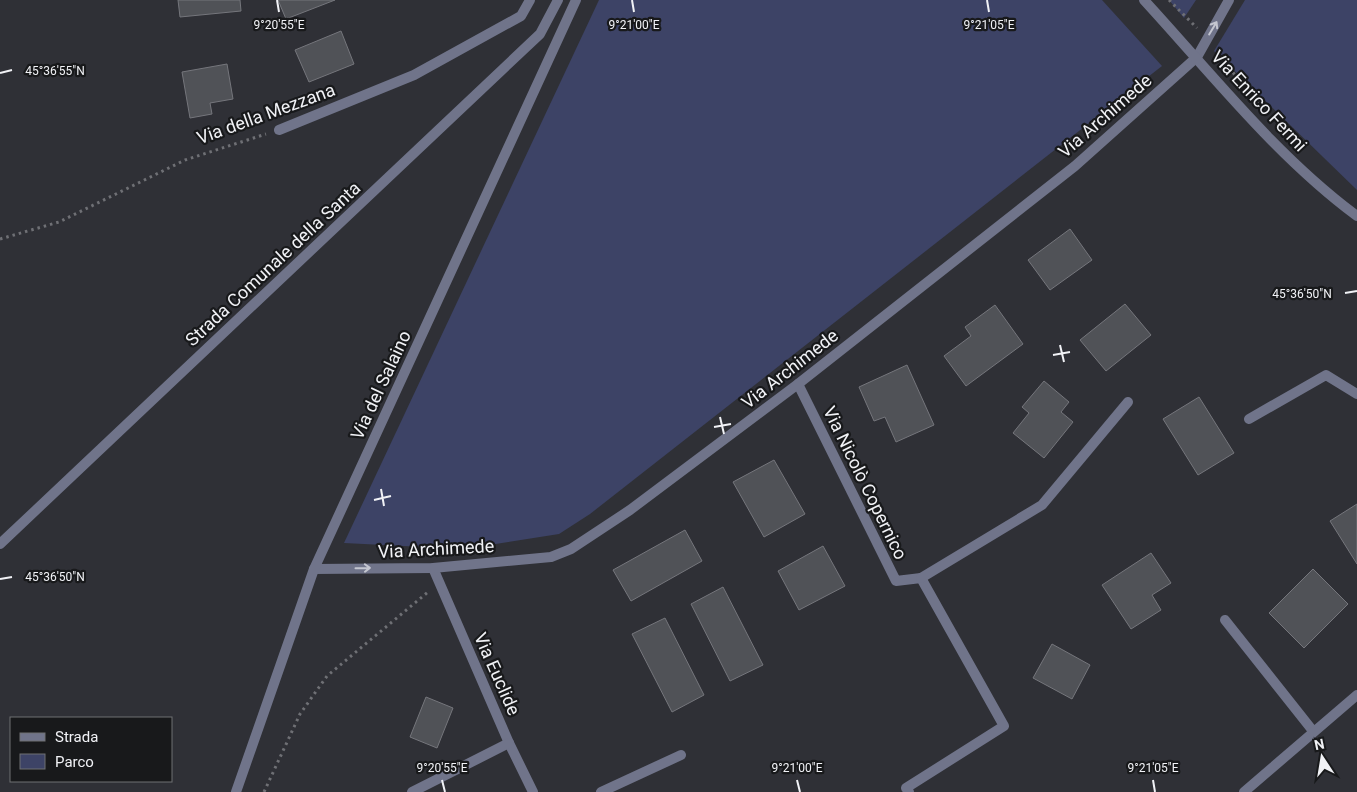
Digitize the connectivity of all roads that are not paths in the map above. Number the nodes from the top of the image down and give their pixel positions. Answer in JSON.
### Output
{"nodes":[{"id":1,"x":530,"y":0,"type":"edge"},
{"id":2,"x":558,"y":0,"type":"edge"},
{"id":3,"x":576,"y":0,"type":"edge"},
{"id":4,"x":1144,"y":0,"type":"edge"},
{"id":5,"x":1229,"y":0,"type":"edge"},
{"id":6,"x":1197,"y":57,"type":"junction"},
{"id":7,"x":279,"y":130,"type":"road end"},
{"id":8,"x":1357,"y":216,"type":"edge"},
{"id":9,"x":798,"y":384,"type":"junction"},
{"id":10,"x":1357,"y":394,"type":"edge"},
{"id":11,"x":1128,"y":402,"type":"dead end"},
{"id":12,"x":1249,"y":419,"type":"dead end"},
{"id":13,"x":0,"y":544,"type":"edge"},
{"id":14,"x":433,"y":568,"type":"junction"},
{"id":15,"x":314,"y":569,"type":"junction"},
{"id":16,"x":921,"y":578,"type":"junction"},
{"id":17,"x":1225,"y":620,"type":"dead end"},
{"id":18,"x":1357,"y":695,"type":"edge"},
{"id":19,"x":1314,"y":731,"type":"junction"},
{"id":20,"x":509,"y":743,"type":"junction"},
{"id":21,"x":681,"y":755,"type":"dead end"},
{"id":22,"x":236,"y":792,"type":"edge"},
{"id":23,"x":412,"y":792,"type":"edge"},
{"id":24,"x":533,"y":792,"type":"edge"},
{"id":25,"x":601,"y":792,"type":"edge"},
{"id":26,"x":909,"y":792,"type":"edge"},
{"id":27,"x":1244,"y":792,"type":"edge"}],
"edges":[{"from":1,"to":7,"type":"street","name":"Via della Mezzana"},
{"from":2,"to":13,"type":"street","name":"Strada Comunale della Santa"},
{"from":3,"to":15,"type":"street","name":"Via del Salaino"},
{"from":4,"to":6,"type":"street","name":"Via Enrico Fermi"},
{"from":6,"to":5,"type":"street","one_way":true},
{"from":6,"to":8,"type":"street","name":"Via Enrico Fermi"},
{"from":6,"to":9,"type":"street","name":"Via Archimede"},
{"from":9,"to":14,"type":"street","name":"Via Archimede"},
{"from":9,"to":16,"type":"street","name":"Via Nicolò Copernico"},
{"from":10,"to":12,"type":"street"},
{"from":11,"to":16,"type":"street"},
{"from":15,"to":14,"type":"street","name":"Via Archimede","one_way":true},
{"from":14,"to":20,"type":"street","name":"Via Euclide"},
{"from":15,"to":22,"type":"street","name":"Via del Salaino"},
{"from":16,"to":26,"type":"street","name":"Via Nicolò Copernico"},
{"from":17,"to":19,"type":"street"},
{"from":18,"to":19,"type":"street"},
{"from":19,"to":27,"type":"street"},
{"from":20,"to":23,"type":"street"},
{"from":20,"to":24,"type":"street","name":"Via Euclide"},
{"from":21,"to":25,"type":"street"}]}
